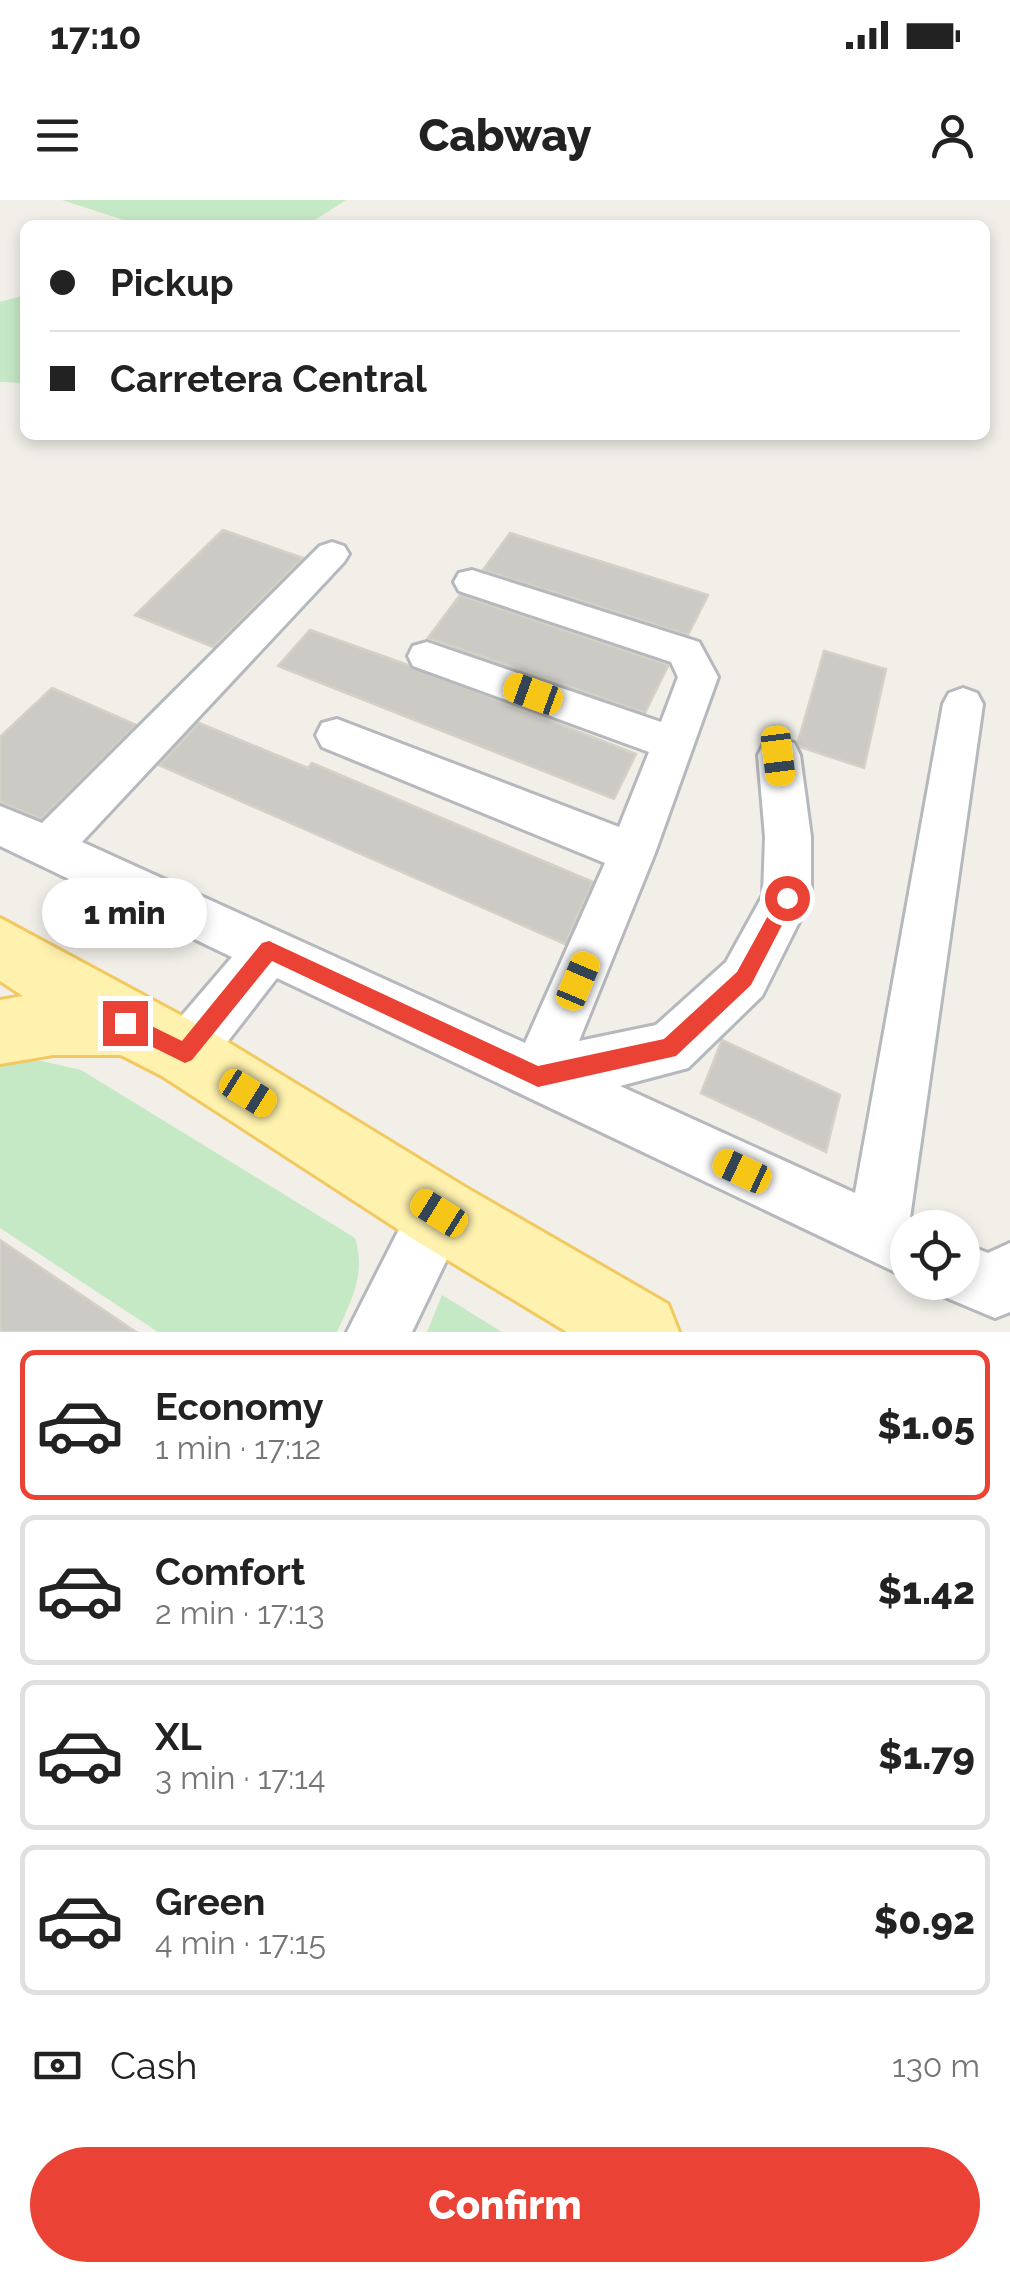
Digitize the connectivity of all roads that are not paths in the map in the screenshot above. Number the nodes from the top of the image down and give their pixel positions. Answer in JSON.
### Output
{"nodes":[{"id":1,"x":332,"y":554,"type":"dead end"},
{"id":2,"x":472,"y":582,"type":"dead end"},
{"id":3,"x":427,"y":656,"type":"dead end"},
{"id":4,"x":963,"y":704,"type":"dead end"},
{"id":5,"x":337,"y":735,"type":"dead end"},
{"id":6,"x":674,"y":744,"type":"junction"},
{"id":7,"x":778,"y":756,"type":"dead end"},
{"id":8,"x":0,"y":825,"type":"edge"},
{"id":9,"x":47,"y":848,"type":"junction"},
{"id":10,"x":632,"y":854,"type":"junction"},
{"id":11,"x":0,"y":947,"type":"edge"},
{"id":12,"x":269,"y":950,"type":"junction"},
{"id":13,"x":125,"y":1023,"type":"junction"},
{"id":14,"x":0,"y":1032,"type":"edge"},
{"id":15,"x":185,"y":1053,"type":"junction"},
{"id":16,"x":538,"y":1077,"type":"junction"},
{"id":17,"x":897,"y":1210,"type":"edge"},
{"id":18,"x":439,"y":1213,"type":"junction"},
{"id":19,"x":890,"y":1240,"type":"edge"},
{"id":20,"x":1010,"y":1274,"type":"edge"},
{"id":21,"x":980,"y":1281,"type":"edge"},
{"id":22,"x":379,"y":1332,"type":"edge"},
{"id":23,"x":640,"y":1332,"type":"edge"}],
"edges":[{"from":1,"to":9,"type":"lane"},
{"from":2,"to":6,"type":"lane"},
{"from":3,"to":6,"type":"lane"},
{"from":4,"to":17,"type":"lane"},
{"from":5,"to":10,"type":"lane"},
{"from":6,"to":10,"type":"lane"},
{"from":7,"to":16,"type":"lane"},
{"from":8,"to":9,"type":"lane"},
{"from":9,"to":12,"type":"lane"},
{"from":10,"to":16,"type":"lane"},
{"from":11,"to":13,"type":"main road"},
{"from":12,"to":15,"type":"lane"},
{"from":12,"to":16,"type":"lane"},
{"from":13,"to":14,"type":"main road"},
{"from":13,"to":15,"type":"main road"},
{"from":15,"to":18,"type":"main road"},
{"from":16,"to":19,"type":"lane"},
{"from":18,"to":22,"type":"lane"},
{"from":18,"to":23,"type":"main road"},
{"from":20,"to":21,"type":"lane"}]}
